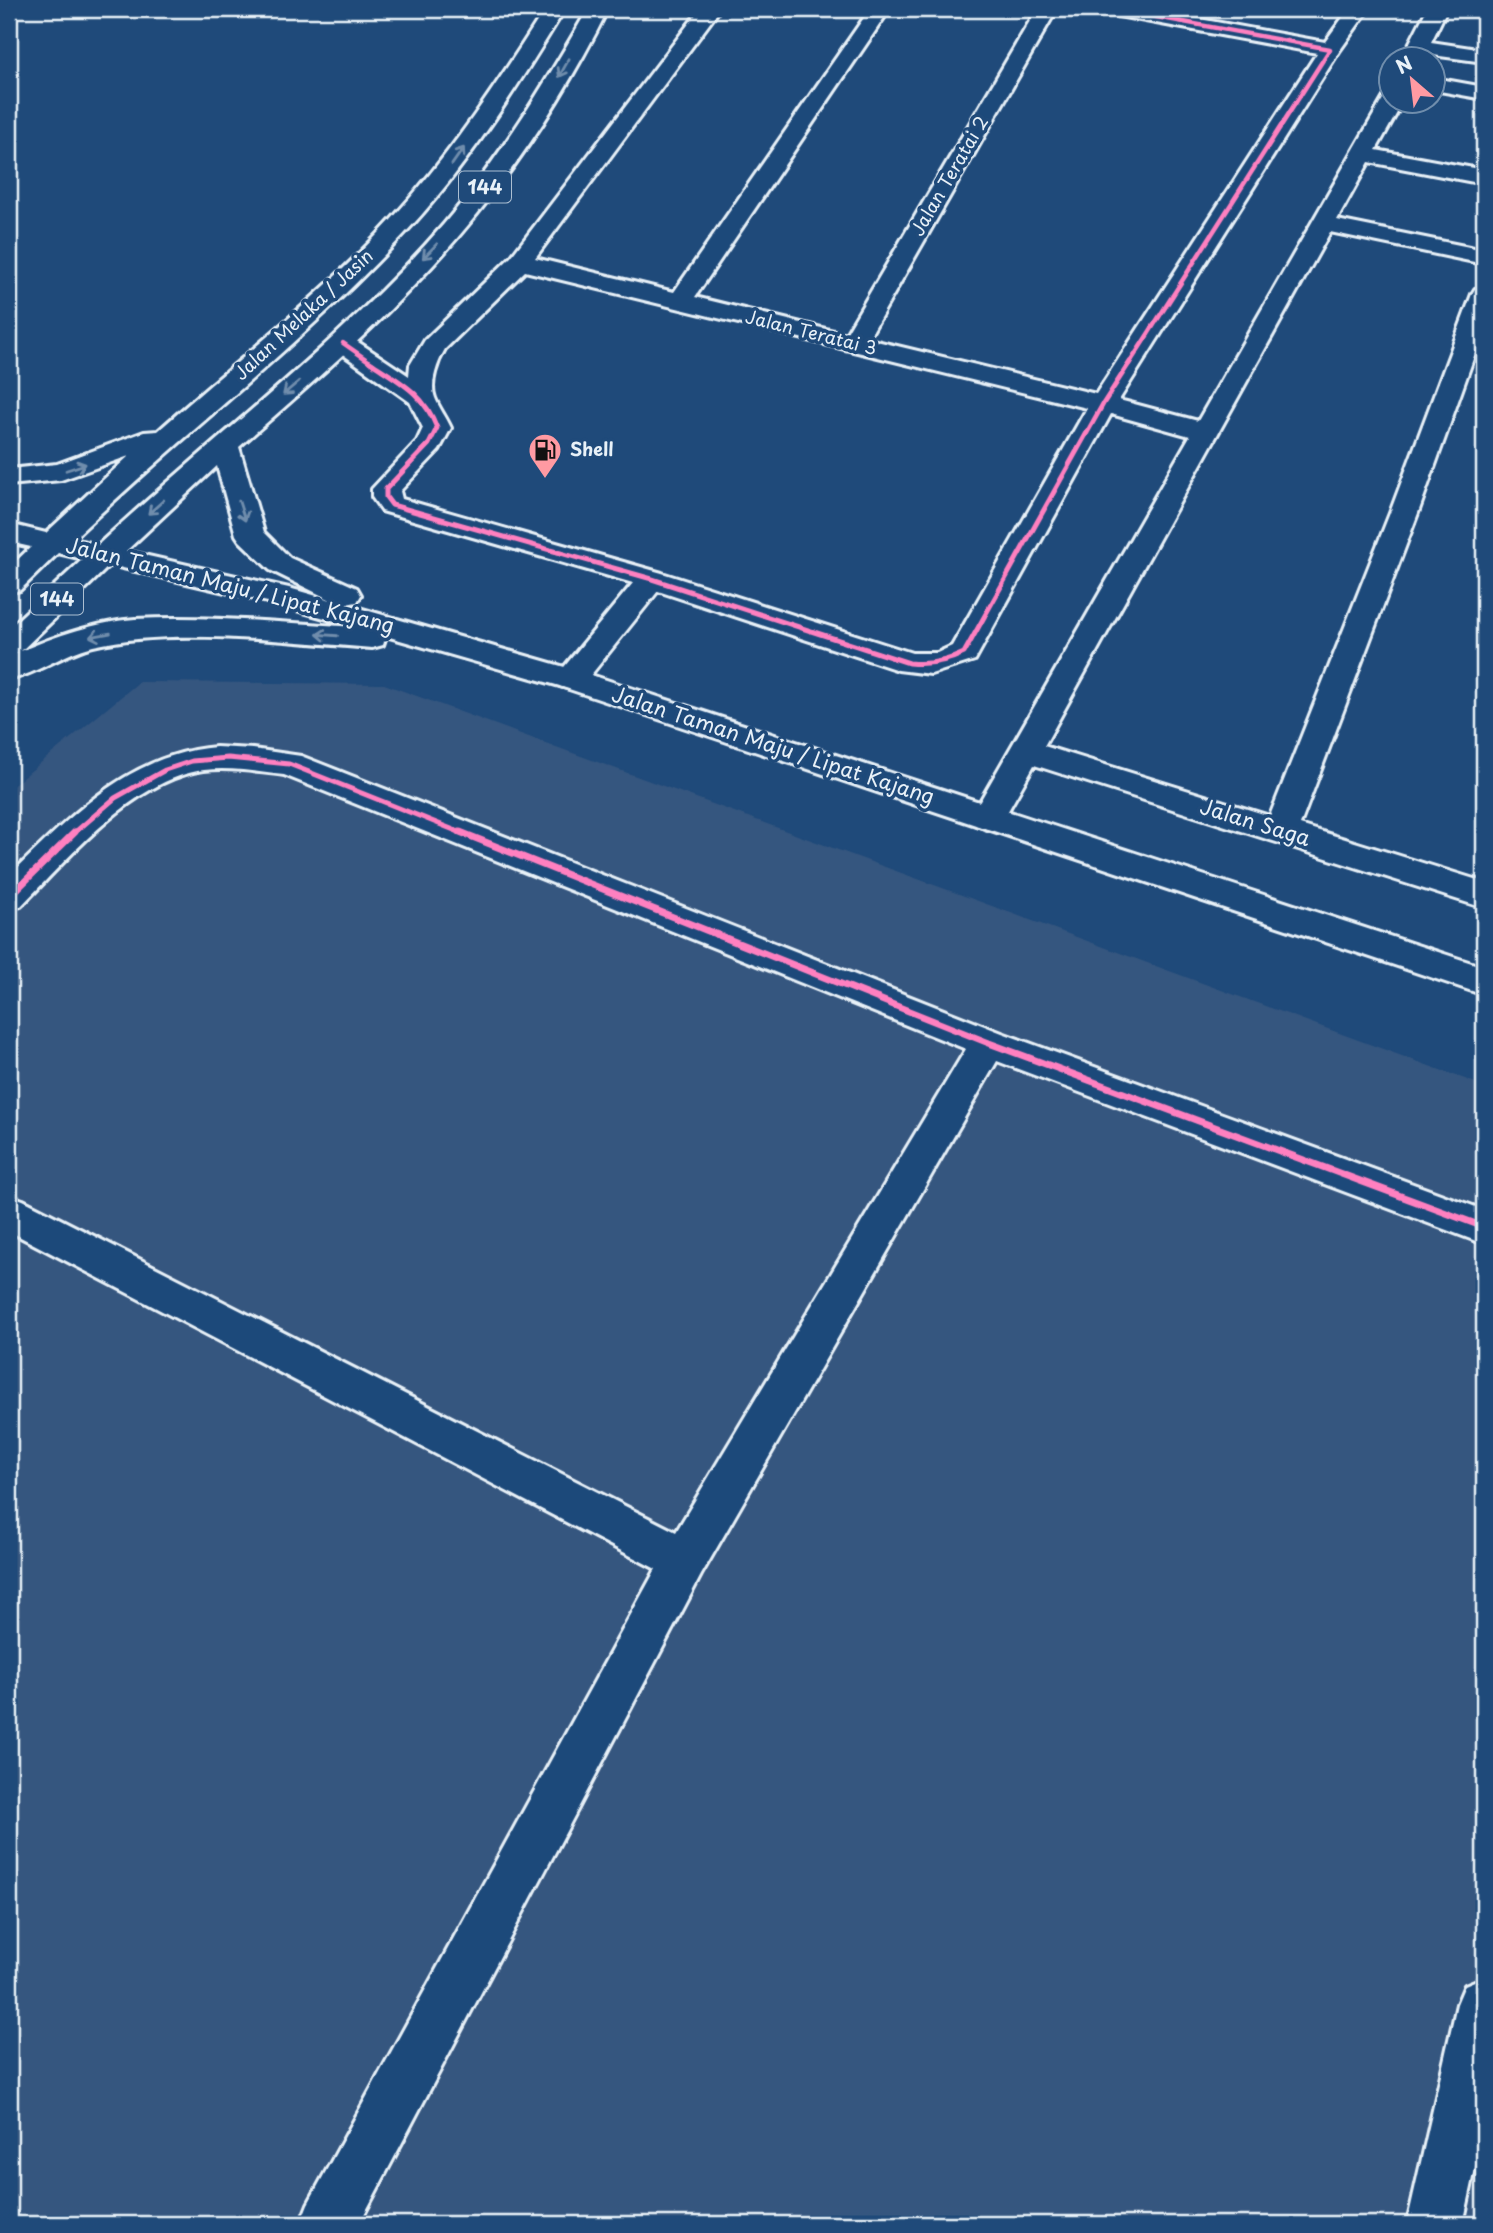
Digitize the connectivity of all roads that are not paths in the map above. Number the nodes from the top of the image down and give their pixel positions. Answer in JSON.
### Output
{"nodes":[{"id":1,"x":555,"y":9,"type":"edge"},
{"id":2,"x":598,"y":9,"type":"edge"},
{"id":3,"x":710,"y":9,"type":"edge"},
{"id":4,"x":880,"y":9,"type":"edge"},
{"id":5,"x":1047,"y":9,"type":"edge"},
{"id":6,"x":1113,"y":9,"type":"edge"},
{"id":7,"x":1437,"y":9,"type":"edge"},
{"id":8,"x":1353,"y":17,"type":"edge"},
{"id":9,"x":1321,"y":21,"type":"dead end"},
{"id":10,"x":1417,"y":46,"type":"edge"},
{"id":11,"x":1330,"y":49,"type":"junction"},
{"id":12,"x":1448,"y":54,"type":"edge"},
{"id":13,"x":1484,"y":57,"type":"edge"},
{"id":14,"x":1448,"y":87,"type":"edge"},
{"id":15,"x":1484,"y":93,"type":"edge"},
{"id":16,"x":1384,"y":116,"type":"edge"},
{"id":17,"x":1363,"y":154,"type":"junction"},
{"id":18,"x":1484,"y":177,"type":"edge"},
{"id":19,"x":1324,"y":224,"type":"junction"},
{"id":20,"x":1484,"y":257,"type":"edge"},
{"id":21,"x":520,"y":262,"type":"junction"},
{"id":22,"x":1484,"y":294,"type":"edge"},
{"id":23,"x":680,"y":301,"type":"junction"},
{"id":24,"x":343,"y":343,"type":"junction"},
{"id":25,"x":853,"y":343,"type":"junction"},
{"id":26,"x":420,"y":396,"type":"junction"},
{"id":27,"x":1103,"y":404,"type":"junction"},
{"id":28,"x":176,"y":429,"type":"junction"},
{"id":29,"x":1206,"y":432,"type":"junction"},
{"id":30,"x":225,"y":445,"type":"junction"},
{"id":31,"x":9,"y":477,"type":"edge"},
{"id":32,"x":9,"y":533,"type":"edge"},
{"id":33,"x":54,"y":541,"type":"junction"},
{"id":34,"x":106,"y":554,"type":"junction"},
{"id":35,"x":652,"y":579,"type":"junction"},
{"id":36,"x":9,"y":584,"type":"edge"},
{"id":37,"x":444,"y":642,"type":"junction"},
{"id":38,"x":9,"y":645,"type":"edge"},
{"id":39,"x":9,"y":670,"type":"edge"},
{"id":40,"x":571,"y":679,"type":"junction"},
{"id":41,"x":1025,"y":751,"type":"junction"},
{"id":42,"x":988,"y":817,"type":"junction"},
{"id":43,"x":1281,"y":832,"type":"junction"},
{"id":44,"x":1484,"y":895,"type":"edge"},
{"id":45,"x":9,"y":897,"type":"edge"},
{"id":46,"x":1484,"y":981,"type":"edge"},
{"id":47,"x":989,"y":1042,"type":"junction"},
{"id":48,"x":9,"y":1212,"type":"edge"},
{"id":49,"x":1484,"y":1227,"type":"edge"},
{"id":50,"x":685,"y":1560,"type":"junction"},
{"id":51,"x":1484,"y":2004,"type":"edge"},
{"id":52,"x":328,"y":2224,"type":"edge"},
{"id":53,"x":1435,"y":2224,"type":"edge"}],
"edges":[{"from":28,"to":1,"type":"street","name":"Jalan Melaka / Jasin","number":"144","one_way":true},
{"from":2,"to":24,"type":"street","name":"Jalan Melaka / Jasin","number":"144","one_way":true},
{"from":3,"to":21,"type":"street"},
{"from":4,"to":23,"type":"street"},
{"from":5,"to":25,"type":"street","name":"Jalan Teratai 2"},
{"from":6,"to":11,"type":"street"},
{"from":7,"to":10,"type":"street"},
{"from":8,"to":9,"type":"street"},
{"from":8,"to":11,"type":"street"},
{"from":11,"to":27,"type":"street"},
{"from":12,"to":13,"type":"street"},
{"from":14,"to":15,"type":"street"},
{"from":16,"to":17,"type":"street"},
{"from":17,"to":18,"type":"street"},
{"from":17,"to":19,"type":"street"},
{"from":19,"to":20,"type":"street"},
{"from":19,"to":29,"type":"street"},
{"from":21,"to":23,"type":"street","name":"Jalan Teratai 3"},
{"from":21,"to":26,"type":"street"},
{"from":22,"to":43,"type":"street"},
{"from":23,"to":25,"type":"street","name":"Jalan Teratai 3"},
{"from":24,"to":26,"type":"street"},
{"from":24,"to":30,"type":"street","number":"144","one_way":true},
{"from":25,"to":27,"type":"street","name":"Jalan Teratai 3"},
{"from":26,"to":35,"type":"street"},
{"from":27,"to":29,"type":"street","name":"Jalan Teratai 3"},
{"from":27,"to":35,"type":"street"},
{"from":31,"to":28,"type":"street","one_way":true},
{"from":28,"to":33,"type":"street","name":"Jalan Melaka / Jasin","number":"144"},
{"from":29,"to":41,"type":"street"},
{"from":30,"to":34,"type":"street","number":"144","one_way":true},
{"from":30,"to":37,"type":"street","one_way":true},
{"from":32,"to":33,"type":"street","name":"Jalan Taman Maju / Lipat Kajang"},
{"from":33,"to":34,"type":"street","name":"Jalan Taman Maju / Lipat Kajang"},
{"from":33,"to":36,"type":"street","name":"Jalan Melaka / Jasin","number":"144"},
{"from":34,"to":37,"type":"street","name":"Jalan Taman Maju / Lipat Kajang"},
{"from":34,"to":38,"type":"street","number":"144"},
{"from":35,"to":40,"type":"street"},
{"from":37,"to":39,"type":"street","one_way":true},
{"from":37,"to":40,"type":"street","name":"Jalan Taman Maju / Lipat Kajang"},
{"from":40,"to":42,"type":"street","name":"Jalan Taman Maju / Lipat Kajang"},
{"from":41,"to":42,"type":"street"},
{"from":41,"to":43,"type":"street","name":"Jalan Saga"},
{"from":42,"to":46,"type":"street","name":"Jalan Taman Maju / Lipat Kajang"},
{"from":43,"to":44,"type":"street","name":"Jalan Saga"},
{"from":45,"to":47,"type":"street"},
{"from":47,"to":49,"type":"street"},
{"from":47,"to":50,"type":"street"},
{"from":48,"to":50,"type":"street"},
{"from":50,"to":52,"type":"street"},
{"from":51,"to":53,"type":"street"}]}
